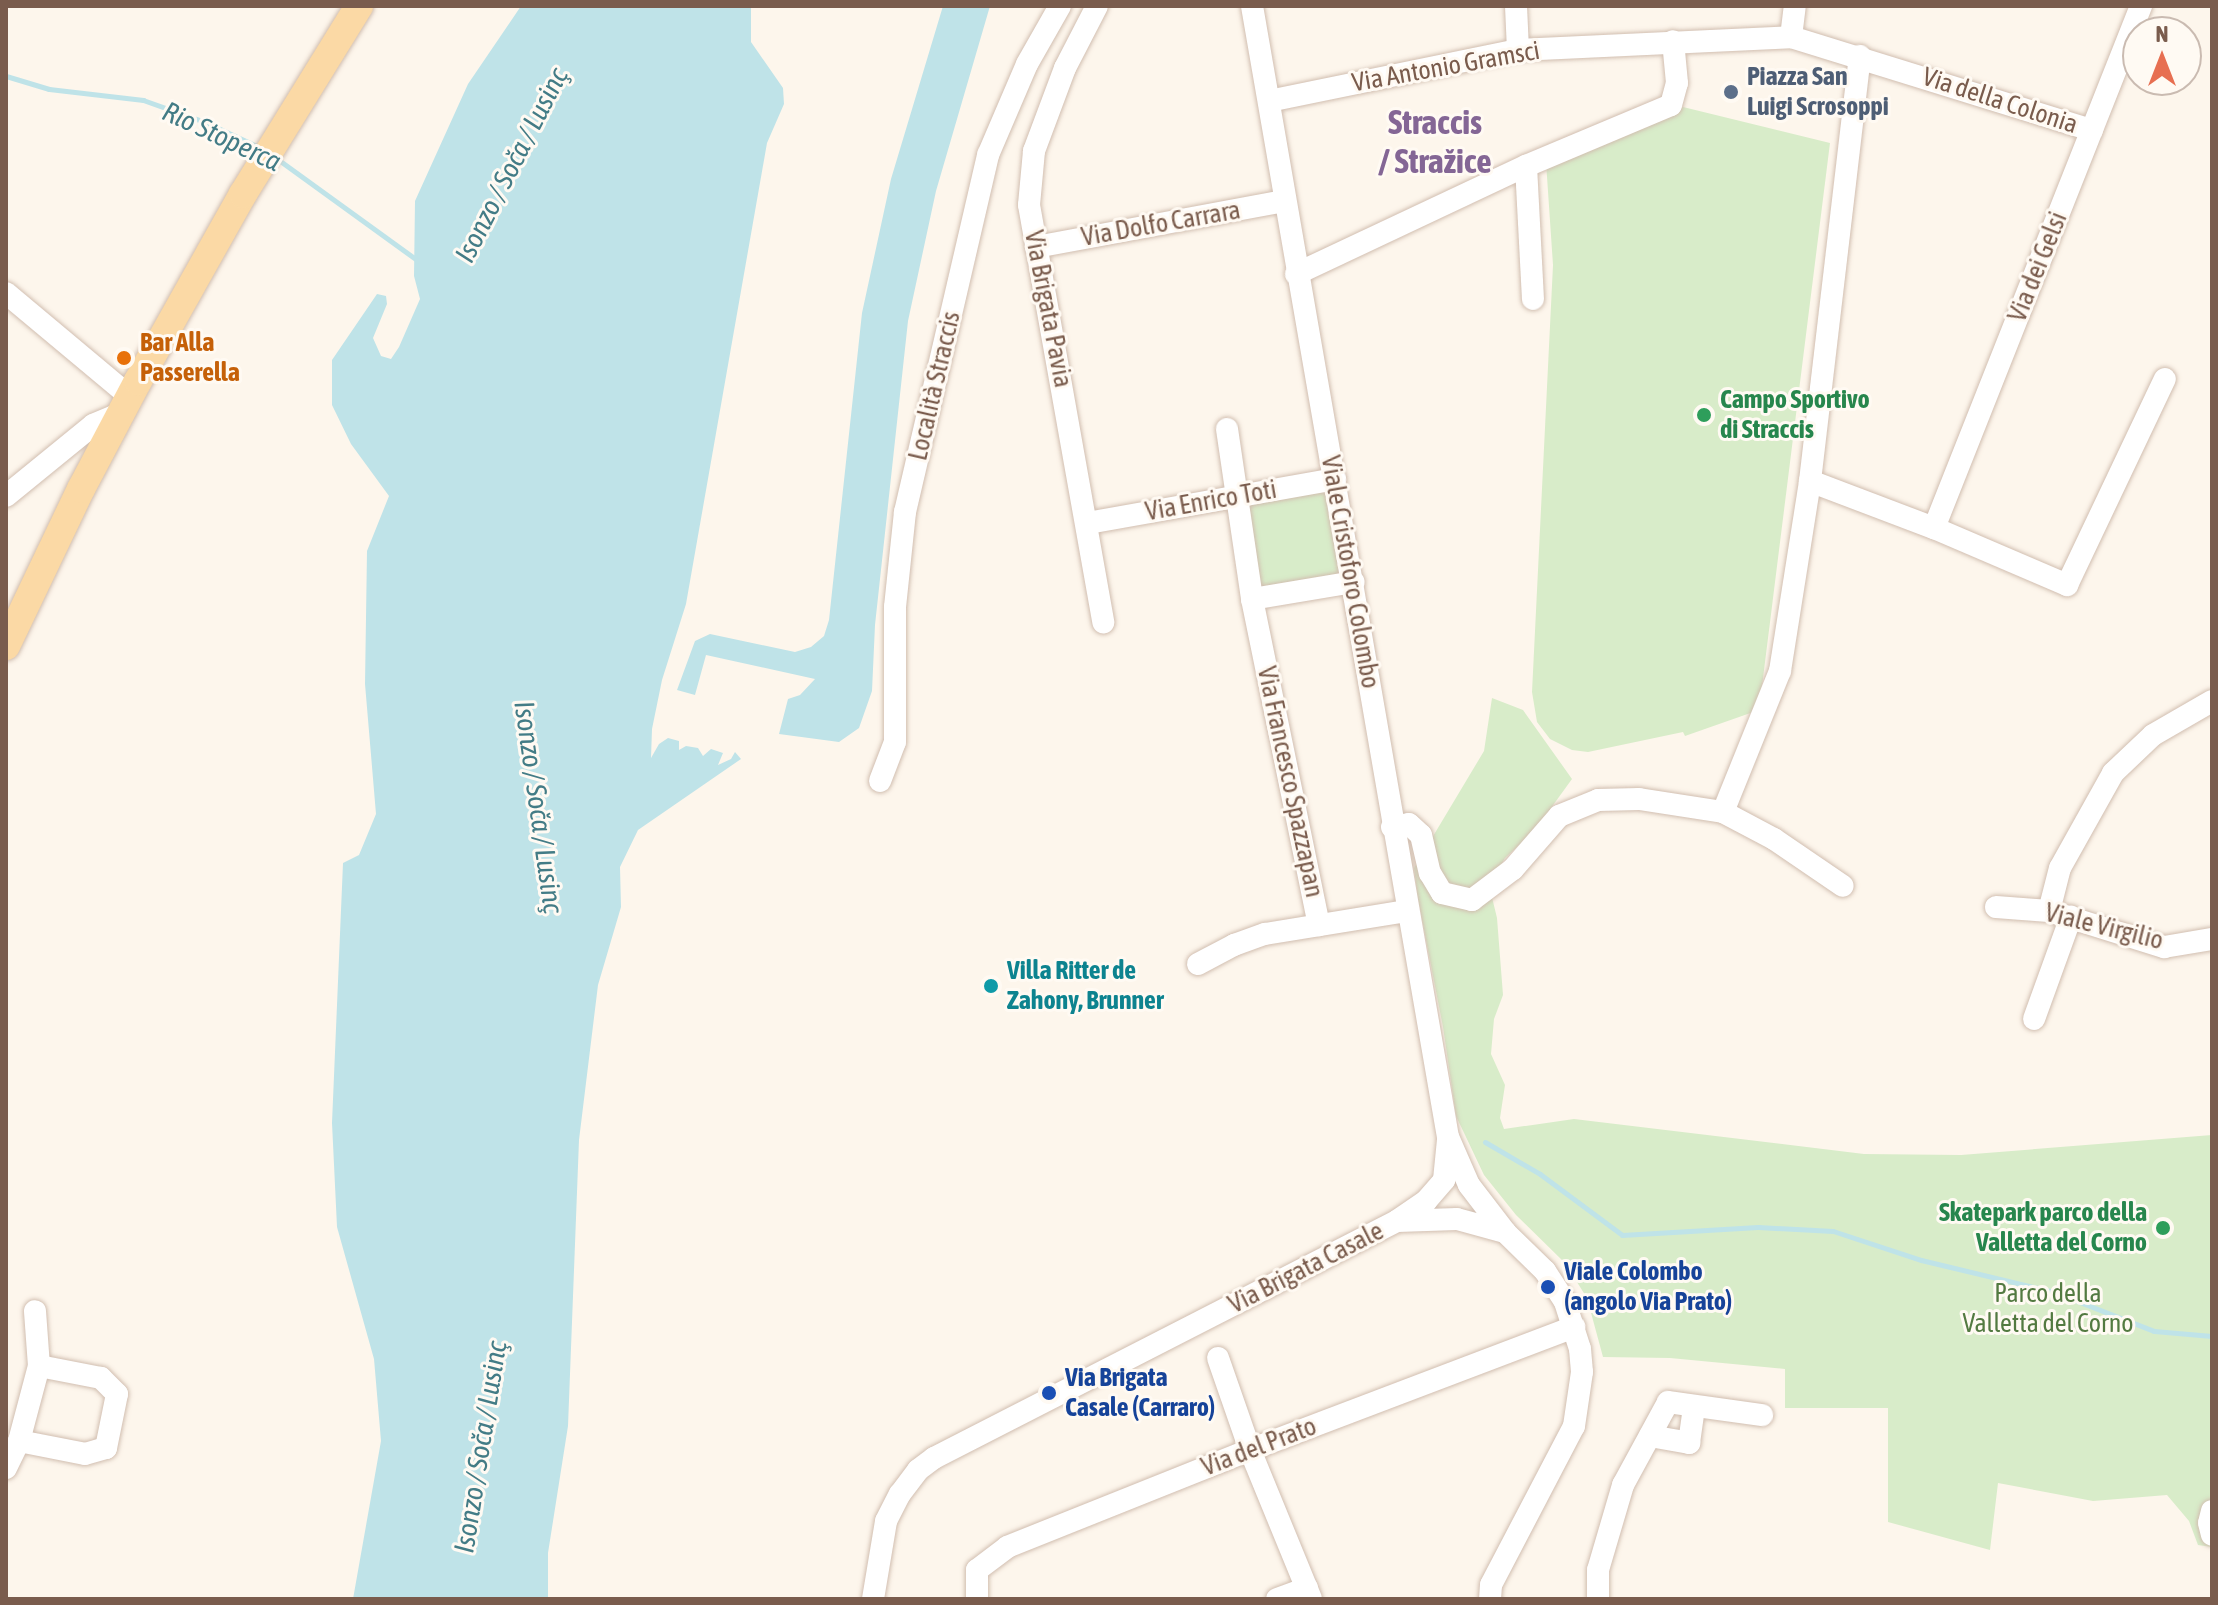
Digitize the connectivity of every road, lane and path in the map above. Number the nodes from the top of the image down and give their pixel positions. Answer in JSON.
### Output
{"nodes":[{"id":1,"x":359,"y":6,"type":"edge"},
{"id":2,"x":1060,"y":6,"type":"edge"},
{"id":3,"x":1097,"y":6,"type":"edge"},
{"id":4,"x":1252,"y":6,"type":"edge"},
{"id":5,"x":1516,"y":6,"type":"edge"},
{"id":6,"x":1795,"y":6,"type":"edge"},
{"id":7,"x":2141,"y":6,"type":"edge"},
{"id":8,"x":1791,"y":37,"type":"junction"},
{"id":9,"x":1673,"y":41,"type":"junction"},
{"id":10,"x":1518,"y":50,"type":"junction"},
{"id":11,"x":1860,"y":56,"type":"junction"},
{"id":12,"x":1269,"y":101,"type":"junction"},
{"id":13,"x":2092,"y":130,"type":"junction"},
{"id":14,"x":1526,"y":166,"type":"junction"},
{"id":15,"x":1285,"y":201,"type":"junction"},
{"id":16,"x":1036,"y":247,"type":"junction"},
{"id":17,"x":1296,"y":274,"type":"junction"},
{"id":18,"x":6,"y":293,"type":"edge"},
{"id":19,"x":1533,"y":299,"type":"dead end"},
{"id":20,"x":2165,"y":379,"type":"dead end"},
{"id":21,"x":124,"y":405,"type":"junction"},
{"id":22,"x":1227,"y":429,"type":"dead end"},
{"id":23,"x":1335,"y":479,"type":"junction"},
{"id":24,"x":1810,"y":481,"type":"junction"},
{"id":25,"x":6,"y":496,"type":"edge"},
{"id":26,"x":1237,"y":496,"type":"junction"},
{"id":27,"x":1088,"y":523,"type":"junction"},
{"id":28,"x":1934,"y":528,"type":"junction"},
{"id":29,"x":1354,"y":582,"type":"junction"},
{"id":30,"x":1252,"y":599,"type":"junction"},
{"id":31,"x":1103,"y":622,"type":"dead end"},
{"id":32,"x":6,"y":646,"type":"edge"},
{"id":33,"x":2212,"y":701,"type":"edge"},
{"id":34,"x":880,"y":781,"type":"dead end"},
{"id":35,"x":1723,"y":812,"type":"junction"},
{"id":36,"x":1392,"y":827,"type":"junction"},
{"id":37,"x":1843,"y":886,"type":"dead end"},
{"id":38,"x":1996,"y":907,"type":"dead end"},
{"id":39,"x":1407,"y":911,"type":"junction"},
{"id":40,"x":2060,"y":914,"type":"junction"},
{"id":41,"x":1319,"y":925,"type":"junction"},
{"id":42,"x":2212,"y":939,"type":"edge"},
{"id":43,"x":1198,"y":964,"type":"dead end"},
{"id":44,"x":2034,"y":1019,"type":"dead end"},
{"id":45,"x":1448,"y":1137,"type":"junction"},
{"id":46,"x":1397,"y":1221,"type":"junction"},
{"id":47,"x":1505,"y":1232,"type":"junction"},
{"id":48,"x":35,"y":1311,"type":"dead end"},
{"id":49,"x":1574,"y":1327,"type":"junction"},
{"id":50,"x":1218,"y":1358,"type":"dead end"},
{"id":51,"x":39,"y":1366,"type":"junction"},
{"id":52,"x":1694,"y":1406,"type":"junction"},
{"id":53,"x":1762,"y":1415,"type":"dead end"},
{"id":54,"x":1650,"y":1436,"type":"junction"},
{"id":55,"x":19,"y":1441,"type":"junction"},
{"id":56,"x":1250,"y":1450,"type":"junction"},
{"id":57,"x":6,"y":1468,"type":"edge"},
{"id":58,"x":2212,"y":1511,"type":"edge"},
{"id":59,"x":2212,"y":1535,"type":"edge"},
{"id":60,"x":1309,"y":1594,"type":"edge"},
{"id":61,"x":873,"y":1599,"type":"edge"},
{"id":62,"x":977,"y":1599,"type":"edge"},
{"id":63,"x":1277,"y":1599,"type":"edge"},
{"id":64,"x":1490,"y":1599,"type":"edge"},
{"id":65,"x":1598,"y":1599,"type":"edge"}],
"edges":[{"from":1,"to":21,"type":"main road"},
{"from":2,"to":34,"type":"street","name":"Località Straccis"},
{"from":3,"to":16,"type":"street","name":"Via Brigata Pavia"},
{"from":4,"to":12,"type":"street","name":"Viale Cristoforo Colombo"},
{"from":5,"to":10,"type":"street"},
{"from":6,"to":8,"type":"street"},
{"from":7,"to":13,"type":"street","name":"Via dei Gelsi"},
{"from":8,"to":9,"type":"street","name":"Via della Colonia"},
{"from":8,"to":11,"type":"street","name":"Via della Colonia"},
{"from":9,"to":10,"type":"street","name":"Via Antonio Gramsci"},
{"from":9,"to":14,"type":"street"},
{"from":10,"to":12,"type":"street","name":"Via Antonio Gramsci"},
{"from":11,"to":13,"type":"street","name":"Via della Colonia"},
{"from":11,"to":24,"type":"street"},
{"from":12,"to":15,"type":"street","name":"Viale Cristoforo Colombo"},
{"from":13,"to":28,"type":"street","name":"Via dei Gelsi"},
{"from":14,"to":17,"type":"street"},
{"from":14,"to":19,"type":"street"},
{"from":15,"to":16,"type":"street","name":"Via Dolfo Carrara"},
{"from":15,"to":17,"type":"street","name":"Viale Cristoforo Colombo"},
{"from":16,"to":27,"type":"street","name":"Via Brigata Pavia"},
{"from":17,"to":23,"type":"street","name":"Viale Cristoforo Colombo"},
{"from":18,"to":21,"type":"street"},
{"from":20,"to":28,"type":"street"},
{"from":21,"to":25,"type":"street"},
{"from":21,"to":32,"type":"main road"},
{"from":22,"to":26,"type":"street","name":"Via Francesco Spazzapan"},
{"from":23,"to":26,"type":"street","name":"Via Enrico Toti"},
{"from":23,"to":29,"type":"street","name":"Viale Cristoforo Colombo"},
{"from":24,"to":28,"type":"street"},
{"from":24,"to":35,"type":"street"},
{"from":26,"to":27,"type":"street","name":"Via Enrico Toti"},
{"from":26,"to":30,"type":"street","name":"Via Francesco Spazzapan"},
{"from":27,"to":31,"type":"street","name":"Via Brigata Pavia"},
{"from":29,"to":30,"type":"street"},
{"from":29,"to":36,"type":"street","name":"Viale Cristoforo Colombo"},
{"from":30,"to":41,"type":"street","name":"Via Francesco Spazzapan"},
{"from":33,"to":40,"type":"street"},
{"from":35,"to":36,"type":"street"},
{"from":35,"to":37,"type":"street"},
{"from":36,"to":39,"type":"street","name":"Viale Cristoforo Colombo"},
{"from":38,"to":40,"type":"street","name":"Viale Virgilio"},
{"from":39,"to":41,"type":"street","name":"Via Francesco Spazzapan"},
{"from":39,"to":45,"type":"street","name":"Viale Cristoforo Colombo"},
{"from":40,"to":42,"type":"street","name":"Viale Virgilio"},
{"from":40,"to":44,"type":"street"},
{"from":41,"to":43,"type":"street"},
{"from":45,"to":46,"type":"street","name":"Viale Cristoforo Colombo"},
{"from":45,"to":47,"type":"street","name":"Viale Cristoforo Colombo"},
{"from":46,"to":47,"type":"street","name":"Via Brigata Casale"},
{"from":46,"to":61,"type":"street","name":"Via Brigata Casale"},
{"from":47,"to":49,"type":"street","name":"Via Brigata Casale"},
{"from":48,"to":51,"type":"street"},
{"from":49,"to":56,"type":"street","name":"Via del Prato"},
{"from":49,"to":64,"type":"street","name":"Via Brigata Casale"},
{"from":50,"to":56,"type":"street"},
{"from":51,"to":55,"type":"street"},
{"from":51,"to":55,"type":"street"},
{"from":52,"to":53,"type":"street"},
{"from":52,"to":54,"type":"street"},
{"from":52,"to":54,"type":"street"},
{"from":54,"to":65,"type":"street"},
{"from":55,"to":57,"type":"street"},
{"from":56,"to":60,"type":"street"},
{"from":56,"to":62,"type":"street","name":"Via del Prato"},
{"from":58,"to":59,"type":"street"},
{"from":60,"to":63,"type":"street"}]}
